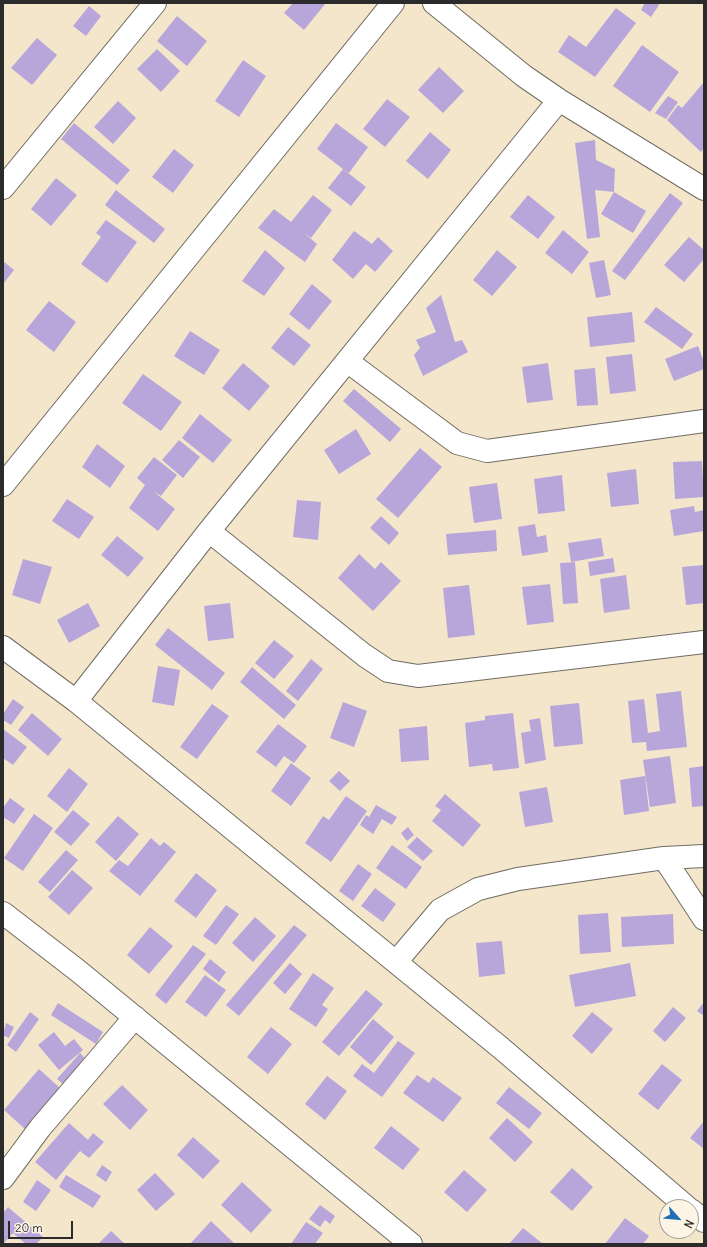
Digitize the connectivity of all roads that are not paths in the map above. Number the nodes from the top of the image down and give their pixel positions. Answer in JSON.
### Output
{"nodes":[{"id":1,"x":155,"y":3,"type":"edge"},
{"id":2,"x":393,"y":3,"type":"edge"},
{"id":3,"x":434,"y":3,"type":"edge"},
{"id":4,"x":559,"y":100,"type":"junction"},
{"id":5,"x":3,"y":188,"type":"edge"},
{"id":6,"x":704,"y":189,"type":"edge"},
{"id":7,"x":347,"y":361,"type":"junction"},
{"id":8,"x":704,"y":421,"type":"edge"},
{"id":9,"x":3,"y":485,"type":"edge"},
{"id":10,"x":209,"y":531,"type":"junction"},
{"id":11,"x":704,"y":642,"type":"edge"},
{"id":12,"x":3,"y":647,"type":"edge"},
{"id":13,"x":76,"y":701,"type":"junction"},
{"id":14,"x":704,"y":856,"type":"edge"},
{"id":15,"x":664,"y":858,"type":"junction"},
{"id":16,"x":3,"y":914,"type":"edge"},
{"id":17,"x":704,"y":919,"type":"edge"},
{"id":18,"x":396,"y":962,"type":"junction"},
{"id":19,"x":135,"y":1017,"type":"junction"},
{"id":20,"x":3,"y":1178,"type":"edge"},
{"id":21,"x":678,"y":1199,"type":"edge"},
{"id":22,"x":410,"y":1244,"type":"edge"}],
"edges":[{"from":1,"to":5,"type":"street"},
{"from":2,"to":9,"type":"street"},
{"from":3,"to":4,"type":"street"},
{"from":4,"to":6,"type":"street"},
{"from":4,"to":7,"type":"street"},
{"from":7,"to":8,"type":"street"},
{"from":7,"to":10,"type":"street"},
{"from":10,"to":11,"type":"street"},
{"from":10,"to":13,"type":"street"},
{"from":12,"to":13,"type":"street"},
{"from":13,"to":18,"type":"street"},
{"from":14,"to":15,"type":"street"},
{"from":15,"to":17,"type":"street"},
{"from":15,"to":18,"type":"street"},
{"from":16,"to":19,"type":"street"},
{"from":18,"to":21,"type":"street"},
{"from":19,"to":20,"type":"street"},
{"from":19,"to":22,"type":"street"}]}
